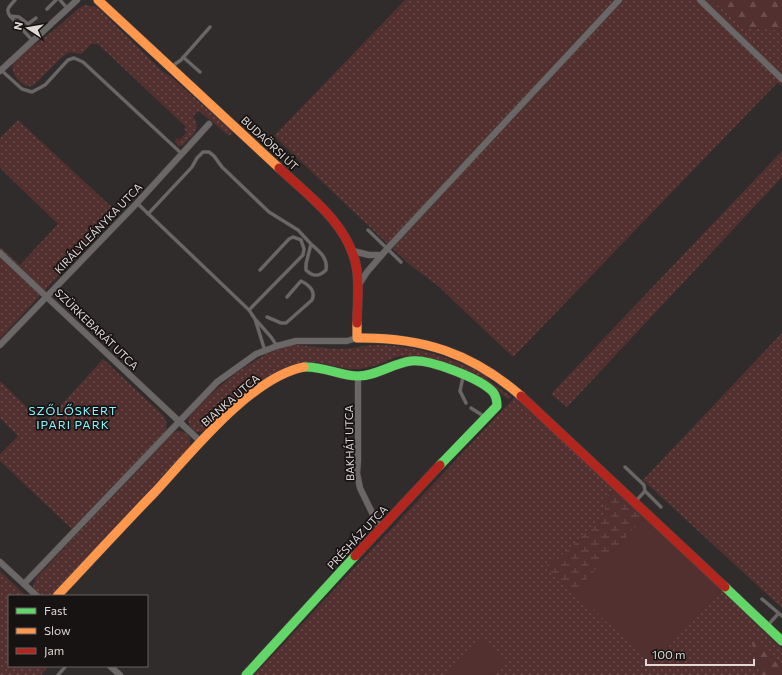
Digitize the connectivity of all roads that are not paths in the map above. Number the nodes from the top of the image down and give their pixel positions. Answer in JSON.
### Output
{"nodes":[{"id":1,"x":15,"y":0,"type":"edge"},
{"id":2,"x":56,"y":0,"type":"edge"},
{"id":3,"x":60,"y":0,"type":"edge"},
{"id":4,"x":77,"y":0,"type":"edge"},
{"id":5,"x":98,"y":0,"type":"edge"},
{"id":6,"x":619,"y":0,"type":"edge"},
{"id":7,"x":700,"y":0,"type":"edge"},
{"id":8,"x":67,"y":8,"type":"junction"},
{"id":9,"x":46,"y":9,"type":"dead end"},
{"id":10,"x":10,"y":16,"type":"junction"},
{"id":11,"x":36,"y":18,"type":"dead end"},
{"id":12,"x":210,"y":27,"type":"dead end"},
{"id":13,"x":32,"y":40,"type":"junction"},
{"id":14,"x":183,"y":57,"type":"junction"},
{"id":15,"x":170,"y":67,"type":"junction"},
{"id":16,"x":0,"y":69,"type":"edge"},
{"id":17,"x":200,"y":72,"type":"dead end"},
{"id":18,"x":782,"y":79,"type":"edge"},
{"id":19,"x":209,"y":124,"type":"dead end"},
{"id":20,"x":182,"y":154,"type":"junction"},
{"id":21,"x":136,"y":203,"type":"junction"},
{"id":22,"x":148,"y":214,"type":"junction"},
{"id":23,"x":368,"y":230,"type":"dead end"},
{"id":24,"x":311,"y":244,"type":"junction"},
{"id":25,"x":386,"y":249,"type":"junction"},
{"id":26,"x":353,"y":251,"type":"junction"},
{"id":27,"x":0,"y":253,"type":"edge"},
{"id":28,"x":381,"y":255,"type":"junction"},
{"id":29,"x":401,"y":262,"type":"dead end"},
{"id":30,"x":260,"y":270,"type":"dead end"},
{"id":31,"x":357,"y":287,"type":"junction"},
{"id":32,"x":47,"y":296,"type":"junction"},
{"id":33,"x":287,"y":297,"type":"dead end"},
{"id":34,"x":249,"y":310,"type":"junction"},
{"id":35,"x":267,"y":317,"type":"dead end"},
{"id":36,"x":255,"y":319,"type":"junction"},
{"id":37,"x":357,"y":338,"type":"junction"},
{"id":38,"x":0,"y":345,"type":"edge"},
{"id":39,"x":277,"y":346,"type":"junction"},
{"id":40,"x":265,"y":351,"type":"junction"},
{"id":41,"x":358,"y":376,"type":"junction"},
{"id":42,"x":464,"y":376,"type":"junction"},
{"id":43,"x":466,"y":403,"type":"dead end"},
{"id":44,"x":471,"y":408,"type":"dead end"},
{"id":45,"x":487,"y":418,"type":"junction"},
{"id":46,"x":179,"y":421,"type":"junction"},
{"id":47,"x":201,"y":442,"type":"junction"},
{"id":48,"x":625,"y":467,"type":"dead end"},
{"id":49,"x":646,"y":490,"type":"junction"},
{"id":50,"x":634,"y":503,"type":"junction"},
{"id":51,"x":661,"y":507,"type":"dead end"},
{"id":52,"x":380,"y":529,"type":"junction"},
{"id":53,"x":0,"y":562,"type":"edge"},
{"id":54,"x":24,"y":584,"type":"junction"},
{"id":55,"x":36,"y":595,"type":"edge"},
{"id":56,"x":58,"y":595,"type":"edge"},
{"id":57,"x":762,"y":599,"type":"dead end"},
{"id":58,"x":778,"y":614,"type":"junction"},
{"id":59,"x":782,"y":616,"type":"edge"},
{"id":60,"x":766,"y":626,"type":"junction"},
{"id":61,"x":782,"y":641,"type":"edge"},
{"id":62,"x":65,"y":667,"type":"edge"},
{"id":63,"x":111,"y":667,"type":"edge"},
{"id":64,"x":58,"y":675,"type":"edge"},
{"id":65,"x":120,"y":675,"type":"edge"},
{"id":66,"x":246,"y":675,"type":"edge"}],
"edges":[{"from":1,"to":10,"type":"lane"},
{"from":2,"to":9,"type":"lane"},
{"from":3,"to":8,"type":"lane"},
{"from":4,"to":8,"type":"street"},
{"from":5,"to":15,"type":"main road","name":"BUDAÖRSI ÚT"},
{"from":6,"to":25,"type":"street"},
{"from":7,"to":18,"type":"street"},
{"from":8,"to":13,"type":"street"},
{"from":10,"to":11,"type":"lane"},
{"from":10,"to":13,"type":"lane"},
{"from":12,"to":14,"type":"lane"},
{"from":13,"to":16,"type":"street"},
{"from":14,"to":15,"type":"lane"},
{"from":14,"to":17,"type":"lane"},
{"from":15,"to":26,"type":"main road","name":"BUDAÖRSI ÚT"},
{"from":16,"to":20,"type":"lane"},
{"from":19,"to":20,"type":"street","name":"KIRÁLYLEÁNYKA UTCA"},
{"from":20,"to":21,"type":"street","name":"KIRÁLYLEÁNYKA UTCA"},
{"from":21,"to":22,"type":"lane"},
{"from":21,"to":32,"type":"street","name":"KIRÁLYLEÁNYKA UTCA"},
{"from":22,"to":24,"type":"lane"},
{"from":22,"to":34,"type":"lane"},
{"from":23,"to":25,"type":"lane"},
{"from":24,"to":24,"type":"lane"},
{"from":25,"to":28,"type":"street"},
{"from":25,"to":29,"type":"lane"},
{"from":26,"to":28,"type":"street"},
{"from":26,"to":31,"type":"main road","name":"BUDAÖRSI ÚT"},
{"from":27,"to":32,"type":"street","name":"SZÜRKEBARÁT UTCA"},
{"from":28,"to":31,"type":"street"},
{"from":30,"to":34,"type":"lane"},
{"from":31,"to":37,"type":"main road","name":"BUDAÖRSI ÚT"},
{"from":32,"to":38,"type":"street","name":"KIRÁLYLEÁNYKA UTCA"},
{"from":32,"to":46,"type":"street","name":"SZÜRKEBARÁT UTCA"},
{"from":33,"to":35,"type":"lane"},
{"from":34,"to":36,"type":"lane"},
{"from":36,"to":39,"type":"lane"},
{"from":36,"to":40,"type":"lane"},
{"from":37,"to":39,"type":"street","name":"BIANKA UTCA"},
{"from":37,"to":50,"type":"main road"},
{"from":39,"to":40,"type":"street","name":"BIANKA UTCA"},
{"from":40,"to":46,"type":"street","name":"BIANKA UTCA"},
{"from":41,"to":42,"type":"main road","name":"BIANKA UTCA"},
{"from":41,"to":47,"type":"main road","name":"BIANKA UTCA"},
{"from":41,"to":52,"type":"street","name":"BAKHÁT UTCA"},
{"from":42,"to":43,"type":"lane"},
{"from":42,"to":45,"type":"main road","name":"BIANKA UTCA"},
{"from":44,"to":45,"type":"lane"},
{"from":45,"to":52,"type":"main road","name":"PRÉSHÁZ UTCA"},
{"from":46,"to":47,"type":"street","name":"SZÜRKEBARÁT UTCA"},
{"from":46,"to":54,"type":"street","name":"BIANKA UTCA"},
{"from":47,"to":56,"type":"main road","name":"BIANKA UTCA"},
{"from":48,"to":49,"type":"lane"},
{"from":49,"to":50,"type":"lane"},
{"from":49,"to":51,"type":"lane"},
{"from":50,"to":60,"type":"main road"},
{"from":52,"to":66,"type":"main road","name":"PRÉSHÁZ UTCA"},
{"from":53,"to":54,"type":"street"},
{"from":54,"to":55,"type":"street"},
{"from":57,"to":58,"type":"lane"},
{"from":58,"to":59,"type":"lane"},
{"from":58,"to":60,"type":"lane"},
{"from":60,"to":61,"type":"main road"},
{"from":62,"to":64,"type":"lane"},
{"from":63,"to":65,"type":"street"}]}
